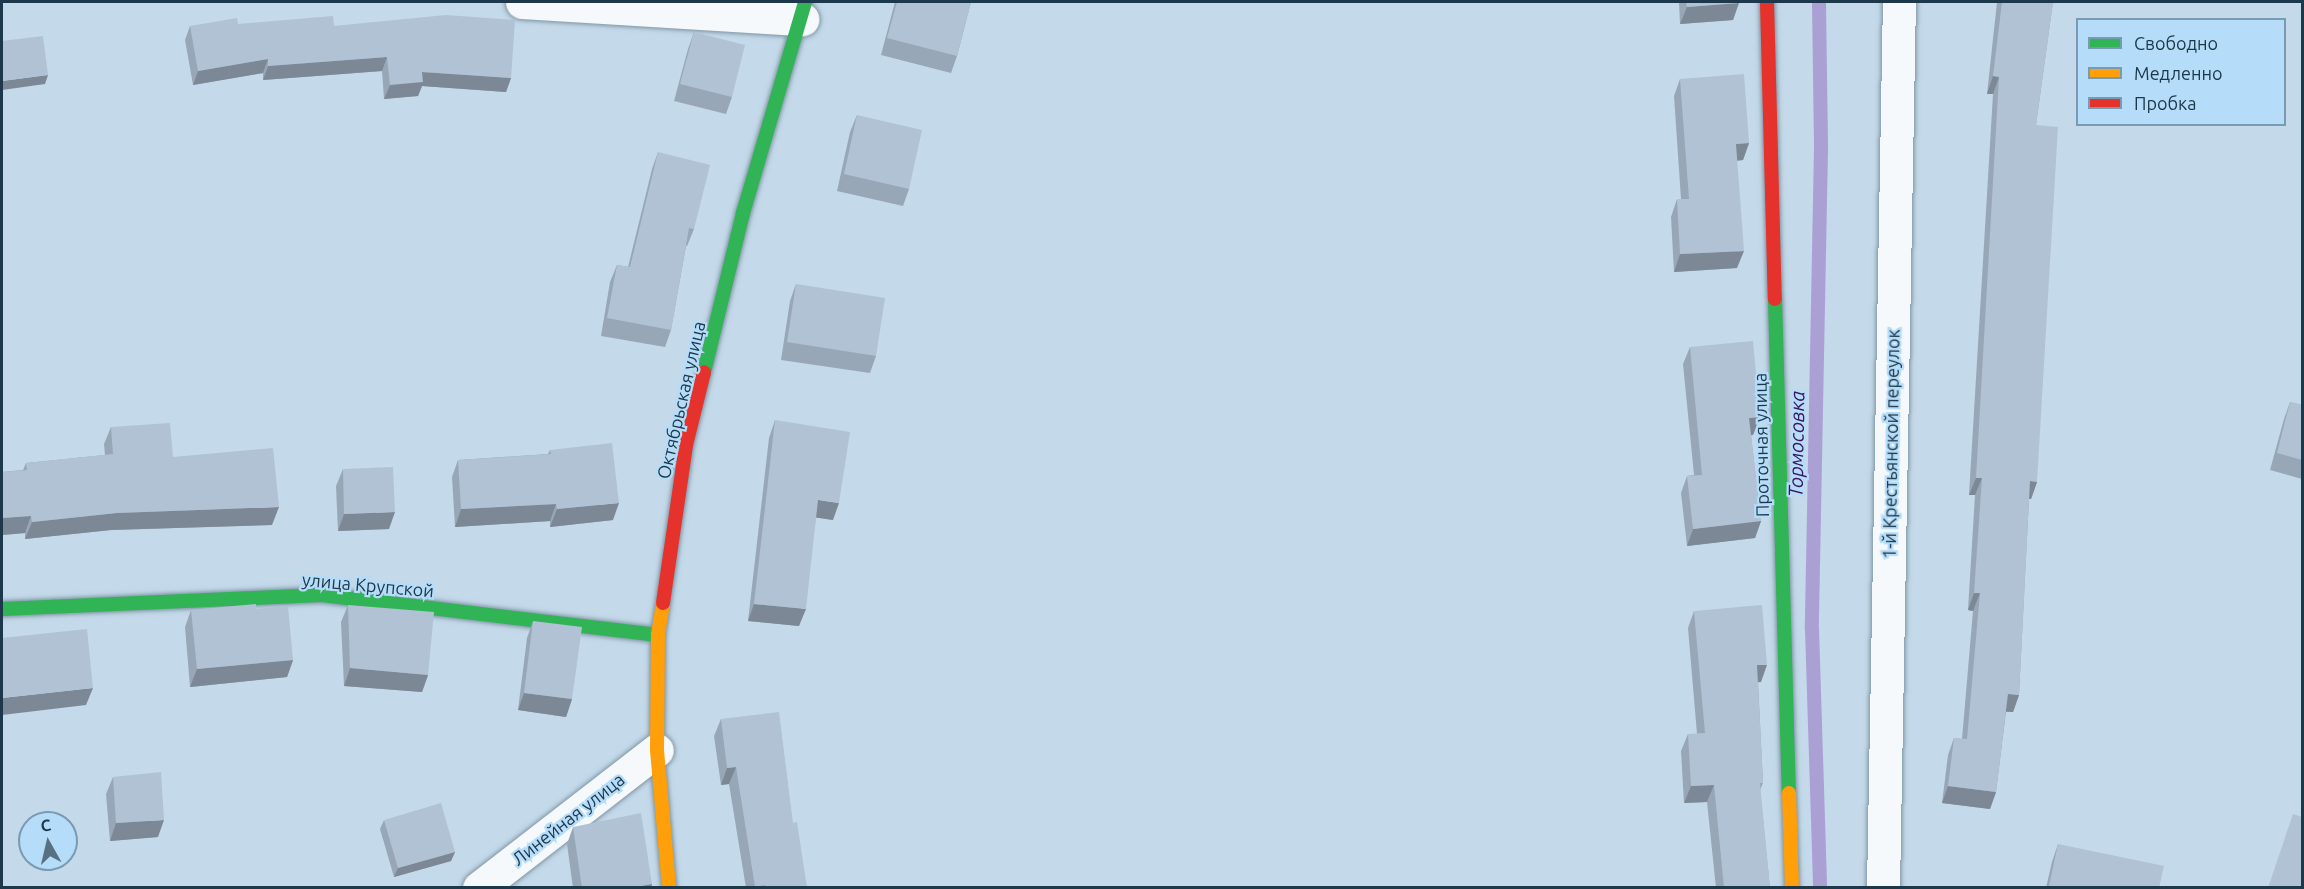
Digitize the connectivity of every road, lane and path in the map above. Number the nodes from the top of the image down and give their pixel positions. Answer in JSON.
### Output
{"nodes":[{"id":1,"x":522,"y":2,"type":"edge"},
{"id":2,"x":1767,"y":2,"type":"edge"},
{"id":3,"x":1899,"y":2,"type":"edge"},
{"id":4,"x":804,"y":10,"type":"edge"},
{"id":5,"x":2,"y":609,"type":"edge"},
{"id":6,"x":658,"y":635,"type":"junction"},
{"id":7,"x":657,"y":750,"type":"junction"},
{"id":8,"x":479,"y":888,"type":"edge"},
{"id":9,"x":669,"y":888,"type":"edge"},
{"id":10,"x":1792,"y":888,"type":"edge"},
{"id":11,"x":1883,"y":888,"type":"edge"}],
"edges":[{"from":1,"to":4,"type":"street"},
{"from":2,"to":10,"type":"street","name":"Проточная улица"},
{"from":3,"to":11,"type":"street","name":"1-й Крестьянской переулок"},
{"from":4,"to":6,"type":"street","name":"Октябрьская улица"},
{"from":5,"to":6,"type":"street","name":"улица Крупской"},
{"from":6,"to":7,"type":"street","name":"Октябрьская улица"},
{"from":7,"to":8,"type":"street","name":"Линейная улица"},
{"from":7,"to":9,"type":"street","name":"Октябрьская улица"}]}
